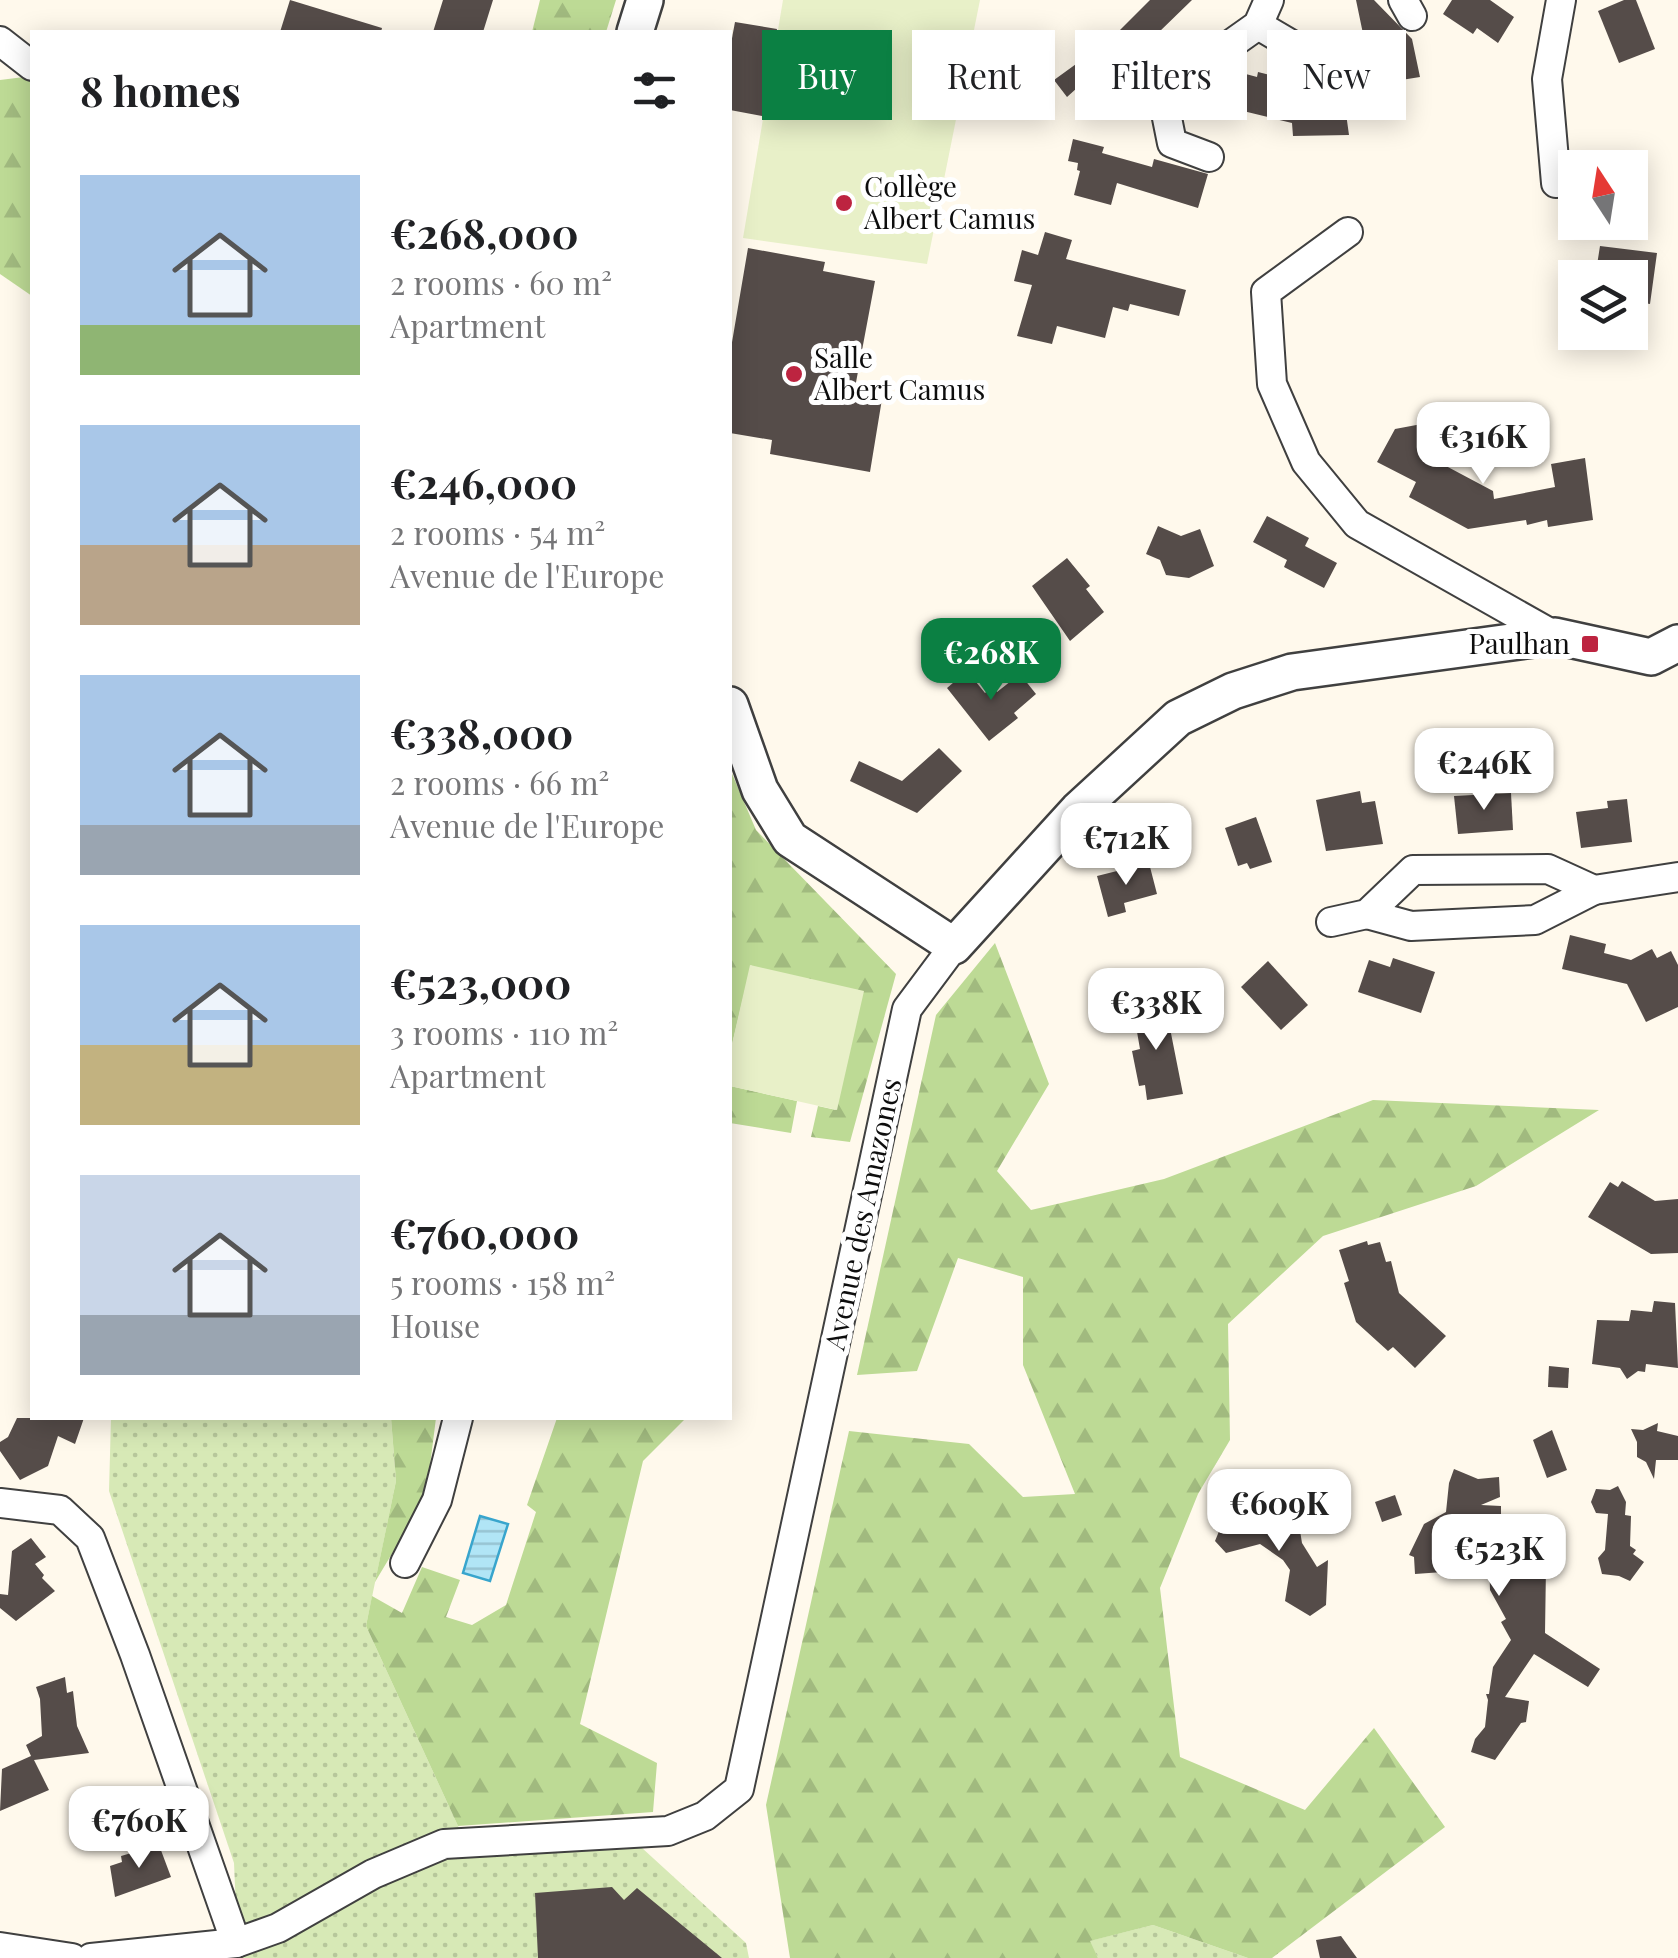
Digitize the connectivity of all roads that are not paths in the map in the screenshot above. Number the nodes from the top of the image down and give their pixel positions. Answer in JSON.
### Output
{"nodes":[{"id":1,"x":645,"y":0,"type":"edge"},
{"id":2,"x":1560,"y":0,"type":"edge"},
{"id":3,"x":1264,"y":12,"type":"edge"},
{"id":4,"x":636,"y":30,"type":"edge"},
{"id":5,"x":0,"y":41,"type":"edge"},
{"id":6,"x":30,"y":64,"type":"edge"},
{"id":7,"x":1209,"y":157,"type":"dead end"},
{"id":8,"x":1556,"y":183,"type":"dead end"},
{"id":9,"x":1348,"y":232,"type":"dead end"},
{"id":10,"x":1554,"y":636,"type":"junction"},
{"id":11,"x":1678,"y":643,"type":"edge"},
{"id":12,"x":732,"y":711,"type":"edge"},
{"id":13,"x":1678,"y":877,"type":"edge"},
{"id":14,"x":1594,"y":890,"type":"junction"},
{"id":15,"x":1367,"y":914,"type":"junction"},
{"id":16,"x":1331,"y":922,"type":"dead end"},
{"id":17,"x":954,"y":946,"type":"junction"},
{"id":18,"x":457,"y":1420,"type":"edge"},
{"id":19,"x":0,"y":1503,"type":"edge"},
{"id":20,"x":405,"y":1563,"type":"dead end"},
{"id":21,"x":236,"y":1943,"type":"junction"},
{"id":22,"x":0,"y":1947,"type":"edge"},
{"id":23,"x":72,"y":1958,"type":"edge"},
{"id":24,"x":91,"y":1958,"type":"edge"}],
"edges":[{"from":1,"to":4,"type":"street"},
{"from":2,"to":8,"type":"street"},
{"from":3,"to":7,"type":"street"},
{"from":5,"to":6,"type":"street"},
{"from":9,"to":10,"type":"street"},
{"from":10,"to":11,"type":"street","name":"Avenue des Amazones"},
{"from":10,"to":17,"type":"street","name":"Avenue des Amazones"},
{"from":12,"to":17,"type":"street"},
{"from":13,"to":14,"type":"street"},
{"from":14,"to":15,"type":"street"},
{"from":14,"to":15,"type":"street"},
{"from":15,"to":16,"type":"street"},
{"from":17,"to":21,"type":"street","name":"Avenue des Amazones"},
{"from":18,"to":20,"type":"street"},
{"from":19,"to":21,"type":"street"},
{"from":21,"to":24,"type":"street","name":"Avenue des Amazones"},
{"from":22,"to":23,"type":"street"}]}
